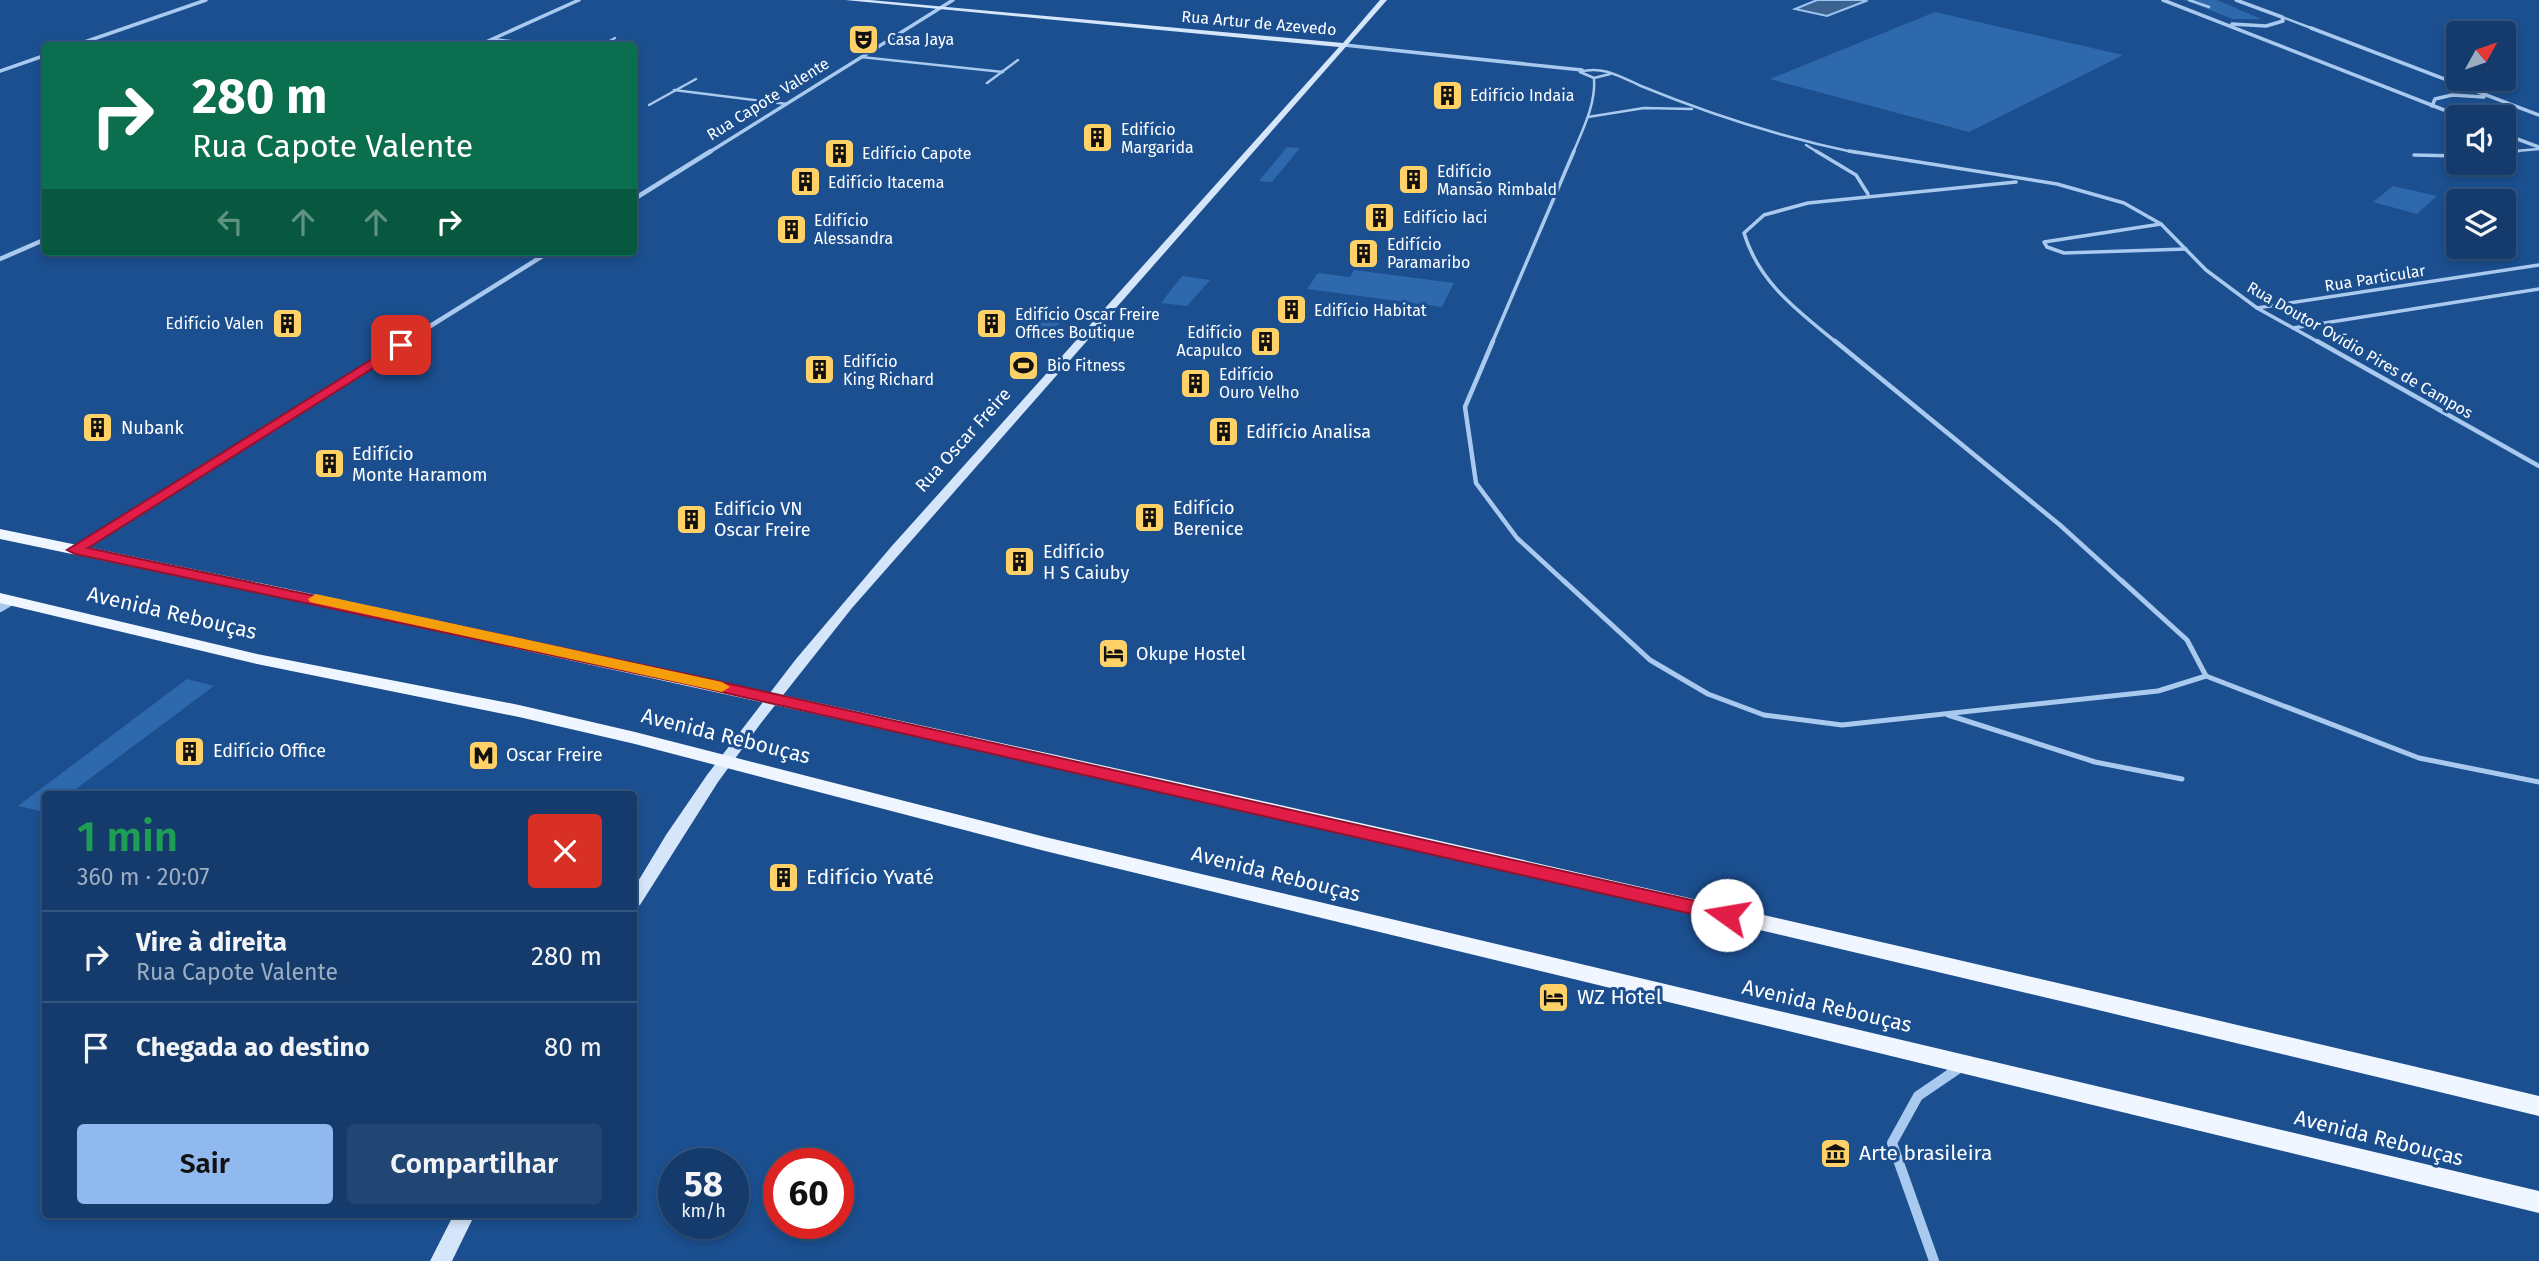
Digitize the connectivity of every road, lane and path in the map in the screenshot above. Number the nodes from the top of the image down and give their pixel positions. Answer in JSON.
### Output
{"nodes":[{"id":1,"x":206,"y":0,"type":"edge"},
{"id":2,"x":579,"y":0,"type":"edge"},
{"id":3,"x":848,"y":0,"type":"edge"},
{"id":4,"x":953,"y":0,"type":"edge"},
{"id":5,"x":1384,"y":0,"type":"edge"},
{"id":6,"x":2163,"y":0,"type":"edge"},
{"id":7,"x":2189,"y":0,"type":"edge"},
{"id":8,"x":2236,"y":0,"type":"edge"},
{"id":9,"x":2209,"y":7,"type":"dead end"},
{"id":10,"x":940,"y":8,"type":"junction"},
{"id":11,"x":2282,"y":17,"type":"junction"},
{"id":12,"x":2211,"y":19,"type":"junction"},
{"id":13,"x":2311,"y":28,"type":"joint"},
{"id":14,"x":615,"y":38,"type":"dead end"},
{"id":15,"x":492,"y":39,"type":"junction"},
{"id":16,"x":85,"y":42,"type":"edge"},
{"id":17,"x":486,"y":42,"type":"edge"},
{"id":18,"x":520,"y":42,"type":"edge"},
{"id":19,"x":608,"y":42,"type":"edge"},
{"id":20,"x":1344,"y":45,"type":"junction"},
{"id":21,"x":42,"y":56,"type":"edge"},
{"id":22,"x":861,"y":57,"type":"junction"},
{"id":23,"x":1018,"y":60,"type":"dead end"},
{"id":24,"x":1583,"y":70,"type":"junction"},
{"id":25,"x":0,"y":71,"type":"edge"},
{"id":26,"x":1003,"y":72,"type":"junction"},
{"id":27,"x":1610,"y":74,"type":"junction"},
{"id":28,"x":1594,"y":78,"type":"junction"},
{"id":29,"x":696,"y":79,"type":"dead end"},
{"id":30,"x":987,"y":83,"type":"dead end"},
{"id":31,"x":674,"y":90,"type":"junction"},
{"id":32,"x":2499,"y":100,"type":"junction"},
{"id":33,"x":649,"y":104,"type":"dead end"},
{"id":34,"x":787,"y":104,"type":"junction"},
{"id":35,"x":2432,"y":106,"type":"junction"},
{"id":36,"x":1696,"y":110,"type":"junction"},
{"id":37,"x":2446,"y":111,"type":"edge"},
{"id":38,"x":2539,"y":115,"type":"edge"},
{"id":39,"x":1588,"y":117,"type":"junction"},
{"id":40,"x":2516,"y":139,"type":"edge"},
{"id":41,"x":1800,"y":141,"type":"junction"},
{"id":42,"x":2539,"y":148,"type":"edge"},
{"id":43,"x":2516,"y":151,"type":"edge"},
{"id":44,"x":2414,"y":155,"type":"dead end"},
{"id":45,"x":2446,"y":156,"type":"edge"},
{"id":46,"x":2026,"y":181,"type":"junction"},
{"id":47,"x":1868,"y":194,"type":"junction"},
{"id":48,"x":637,"y":198,"type":"edge"},
{"id":49,"x":2161,"y":225,"type":"junction"},
{"id":50,"x":1744,"y":233,"type":"joint"},
{"id":51,"x":42,"y":241,"type":"edge"},
{"id":52,"x":2186,"y":249,"type":"junction"},
{"id":53,"x":543,"y":256,"type":"edge"},
{"id":54,"x":0,"y":260,"type":"edge"},
{"id":55,"x":2539,"y":265,"type":"edge"},
{"id":56,"x":2539,"y":289,"type":"edge"},
{"id":57,"x":2256,"y":308,"type":"junction"},
{"id":58,"x":2293,"y":328,"type":"junction"},
{"id":59,"x":2539,"y":466,"type":"edge"},
{"id":60,"x":0,"y":534,"type":"edge"},
{"id":61,"x":75,"y":550,"type":"junction"},
{"id":62,"x":4,"y":602,"type":"edge"},
{"id":63,"x":2206,"y":676,"type":"junction"},
{"id":64,"x":774,"y":698,"type":"junction"},
{"id":65,"x":1945,"y":714,"type":"junction"},
{"id":66,"x":727,"y":760,"type":"junction"},
{"id":67,"x":2182,"y":779,"type":"dead end"},
{"id":68,"x":2539,"y":782,"type":"edge"},
{"id":69,"x":637,"y":896,"type":"edge"},
{"id":70,"x":1966,"y":1064,"type":"junction"},
{"id":71,"x":2539,"y":1106,"type":"edge"},
{"id":72,"x":2539,"y":1202,"type":"edge"},
{"id":73,"x":463,"y":1218,"type":"edge"},
{"id":74,"x":441,"y":1261,"type":"edge"},
{"id":75,"x":1934,"y":1261,"type":"edge"}],
"edges":[{"from":1,"to":16,"type":"street"},
{"from":2,"to":15,"type":"street"},
{"from":3,"to":10,"type":"street","name":"Rua Artur de Azevedo"},
{"from":4,"to":10,"type":"street","name":"Rua Capote Valente"},
{"from":5,"to":20,"type":"street","name":"Rua Oscar Freire"},
{"from":6,"to":12,"type":"street"},
{"from":7,"to":9,"type":"lane"},
{"from":8,"to":11,"type":"street"},
{"from":10,"to":20,"type":"street","name":"Rua Artur de Azevedo"},
{"from":10,"to":22,"type":"street","name":"Rua Capote Valente"},
{"from":11,"to":12,"type":"street"},
{"from":11,"to":13,"type":"lane"},
{"from":12,"to":35,"type":"street"},
{"from":13,"to":32,"type":"street"},
{"from":14,"to":19,"type":"lane"},
{"from":15,"to":17,"type":"street"},
{"from":15,"to":18,"type":"lane"},
{"from":20,"to":24,"type":"street","name":"Rua Artur de Azevedo"},
{"from":20,"to":64,"type":"street","name":"Rua Oscar Freire"},
{"from":21,"to":25,"type":"street"},
{"from":22,"to":26,"type":"lane"},
{"from":22,"to":34,"type":"street","name":"Rua Capote Valente"},
{"from":23,"to":26,"type":"lane"},
{"from":24,"to":27,"type":"lane","name":"Rua Doutor Ovídio Pires de Campos"},
{"from":24,"to":28,"type":"lane"},
{"from":26,"to":30,"type":"lane"},
{"from":27,"to":28,"type":"lane"},
{"from":27,"to":36,"type":"lane","name":"Rua Doutor Ovídio Pires de Campos"},
{"from":28,"to":39,"type":"lane"},
{"from":29,"to":31,"type":"lane"},
{"from":31,"to":33,"type":"lane"},
{"from":31,"to":34,"type":"lane"},
{"from":32,"to":35,"type":"street"},
{"from":32,"to":38,"type":"street"},
{"from":34,"to":48,"type":"street","name":"Rua Capote Valente"},
{"from":35,"to":37,"type":"street"},
{"from":36,"to":39,"type":"lane"},
{"from":36,"to":41,"type":"lane","name":"Rua Doutor Ovídio Pires de Campos"},
{"from":39,"to":65,"type":"lane"},
{"from":40,"to":42,"type":"street"},
{"from":41,"to":46,"type":"lane","name":"Rua Doutor Ovídio Pires de Campos"},
{"from":41,"to":47,"type":"lane","name":"Rua Doutor Ovídio Pires de Campos"},
{"from":42,"to":43,"type":"lane"},
{"from":44,"to":45,"type":"lane"},
{"from":46,"to":47,"type":"lane","name":"Rua Doutor Ovídio Pires de Campos"},
{"from":46,"to":49,"type":"lane","name":"Rua Doutor Ovídio Pires de Campos"},
{"from":47,"to":50,"type":"lane","name":"Rua Doutor Ovídio Pires de Campos"},
{"from":49,"to":52,"type":"lane","name":"Rua Doutor Ovídio Pires de Campos"},
{"from":49,"to":52,"type":"lane"},
{"from":50,"to":63,"type":"lane"},
{"from":51,"to":54,"type":"street"},
{"from":52,"to":57,"type":"lane","name":"Rua Doutor Ovídio Pires de Campos"},
{"from":53,"to":61,"type":"street"},
{"from":55,"to":57,"type":"lane","name":"Rua Particular"},
{"from":56,"to":58,"type":"lane"},
{"from":57,"to":58,"type":"lane","name":"Rua Doutor Ovídio Pires de Campos"},
{"from":58,"to":59,"type":"lane","name":"Rua Doutor Ovídio Pires de Campos"},
{"from":60,"to":61,"type":"main road"},
{"from":61,"to":64,"type":"main road"},
{"from":62,"to":66,"type":"main road","name":"Avenida Rebouças"},
{"from":63,"to":65,"type":"lane"},
{"from":63,"to":68,"type":"lane"},
{"from":64,"to":66,"type":"street","name":"Rua Oscar Freire"},
{"from":64,"to":71,"type":"main road"},
{"from":65,"to":67,"type":"lane"},
{"from":66,"to":69,"type":"street","name":"Rua Oscar Freire"},
{"from":66,"to":70,"type":"main road","name":"Avenida Rebouças"},
{"from":70,"to":72,"type":"main road","name":"Avenida Rebouças"},
{"from":70,"to":75,"type":"street"},
{"from":73,"to":74,"type":"street"}]}
